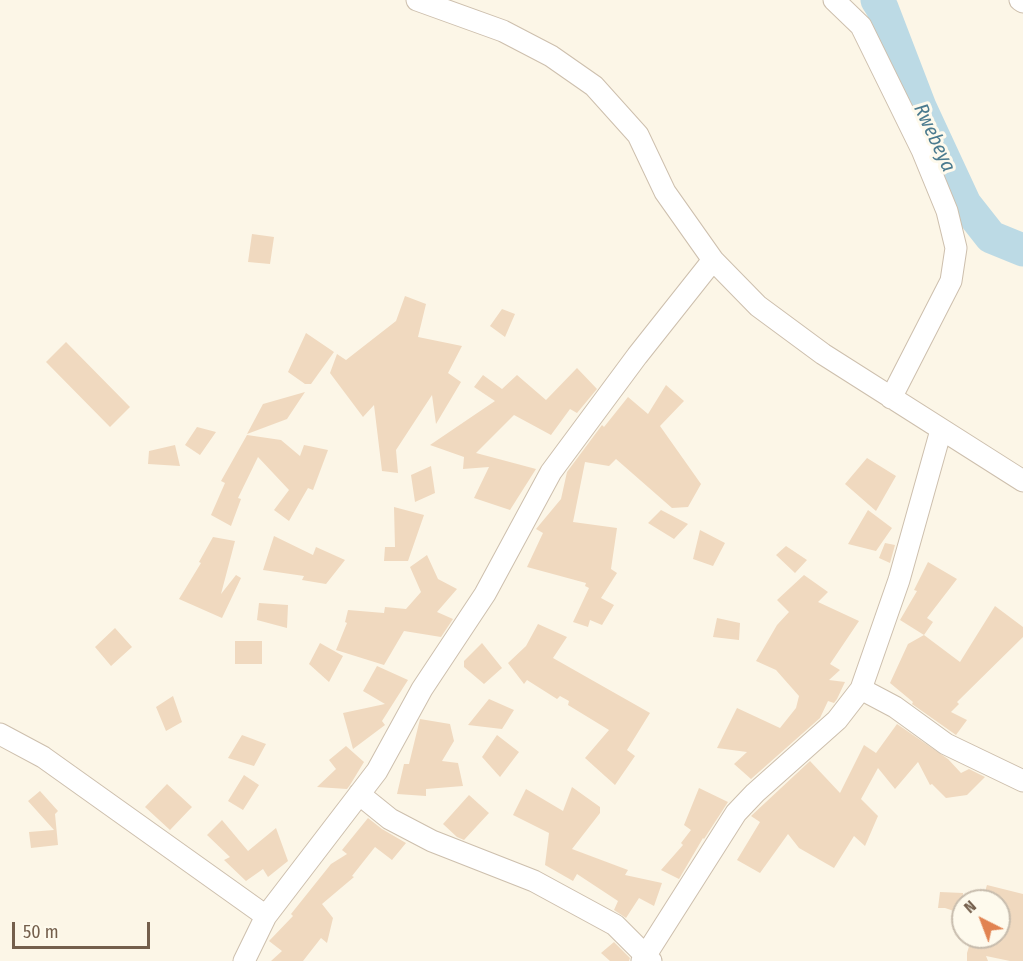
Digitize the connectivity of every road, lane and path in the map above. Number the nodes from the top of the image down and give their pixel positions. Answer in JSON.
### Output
{"nodes":[{"id":1,"x":417,"y":0,"type":"edge"},
{"id":2,"x":834,"y":0,"type":"edge"},
{"id":3,"x":713,"y":260,"type":"junction"},
{"id":4,"x":891,"y":398,"type":"junction"},
{"id":5,"x":941,"y":430,"type":"junction"},
{"id":6,"x":1023,"y":480,"type":"edge"},
{"id":7,"x":861,"y":689,"type":"junction"},
{"id":8,"x":0,"y":734,"type":"edge"},
{"id":9,"x":1023,"y":781,"type":"edge"},
{"id":10,"x":359,"y":794,"type":"junction"},
{"id":11,"x":266,"y":916,"type":"junction"},
{"id":12,"x":646,"y":959,"type":"edge"},
{"id":13,"x":244,"y":961,"type":"edge"}],
"edges":[{"from":1,"to":3,"type":"street"},
{"from":2,"to":4,"type":"street"},
{"from":3,"to":4,"type":"street"},
{"from":3,"to":10,"type":"street"},
{"from":4,"to":5,"type":"street"},
{"from":5,"to":6,"type":"street"},
{"from":5,"to":7,"type":"street"},
{"from":7,"to":9,"type":"street"},
{"from":7,"to":12,"type":"street"},
{"from":8,"to":11,"type":"street"},
{"from":10,"to":11,"type":"street"},
{"from":10,"to":12,"type":"street"},
{"from":11,"to":13,"type":"street"}]}
